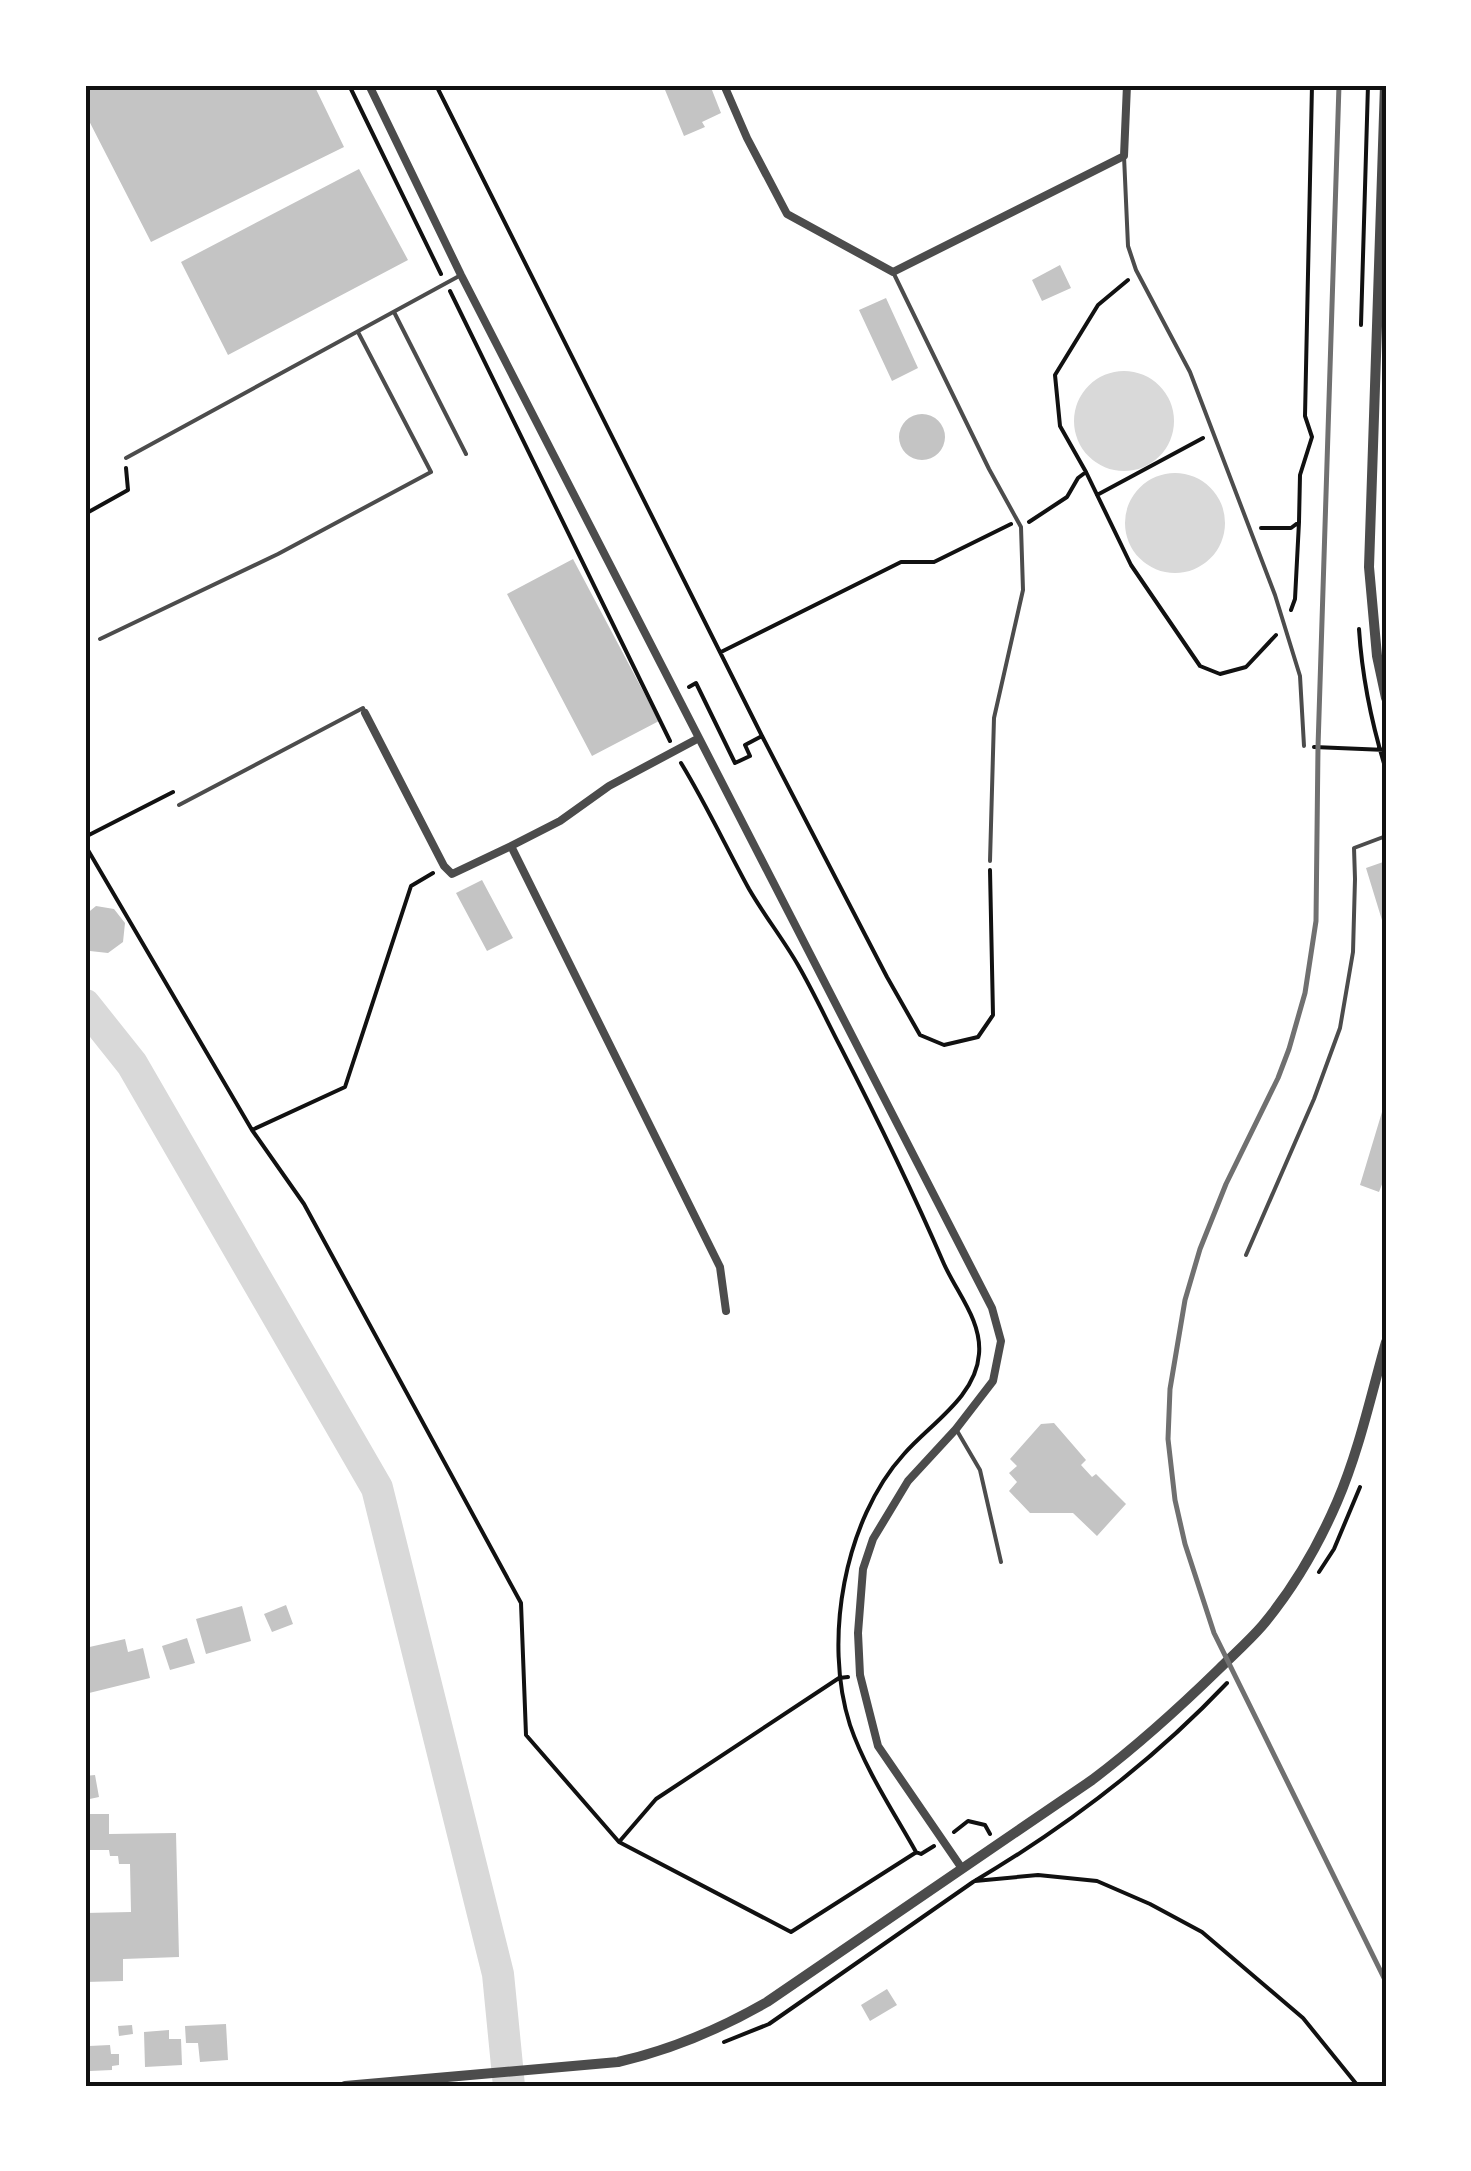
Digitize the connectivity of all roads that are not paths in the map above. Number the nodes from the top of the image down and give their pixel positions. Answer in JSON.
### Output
{"nodes":[{"id":1,"x":369,"y":85,"type":"edge"},
{"id":2,"x":724,"y":85,"type":"edge"},
{"id":3,"x":1127,"y":85,"type":"edge"},
{"id":4,"x":1386,"y":85,"type":"edge"},
{"id":5,"x":1124,"y":156,"type":"junction"},
{"id":6,"x":893,"y":272,"type":"junction"},
{"id":7,"x":462,"y":275,"type":"junction"},
{"id":8,"x":394,"y":312,"type":"junction"},
{"id":9,"x":358,"y":332,"type":"junction"},
{"id":10,"x":466,"y":454,"type":"dead end"},
{"id":11,"x":126,"y":458,"type":"road end"},
{"id":12,"x":100,"y":639,"type":"dead end"},
{"id":13,"x":1386,"y":698,"type":"edge"},
{"id":14,"x":365,"y":713,"type":"joint"},
{"id":15,"x":699,"y":738,"type":"junction"},
{"id":16,"x":1304,"y":746,"type":"road end"},
{"id":17,"x":178,"y":805,"type":"dead end"},
{"id":18,"x":1386,"y":836,"type":"edge"},
{"id":19,"x":511,"y":846,"type":"junction"},
{"id":20,"x":990,"y":860,"type":"road end"},
{"id":21,"x":1246,"y":1256,"type":"dead end"},
{"id":22,"x":726,"y":1311,"type":"dead end"},
{"id":23,"x":1386,"y":1342,"type":"edge"},
{"id":24,"x":956,"y":1429,"type":"junction"},
{"id":25,"x":1001,"y":1562,"type":"dead end"},
{"id":26,"x":962,"y":1867,"type":"junction"},
{"id":27,"x":345,"y":2086,"type":"edge"}],
"edges":[{"from":1,"to":7,"type":"street"},
{"from":2,"to":6,"type":"street"},
{"from":3,"to":5,"type":"street"},
{"from":4,"to":13,"type":"street"},
{"from":5,"to":6,"type":"street"},
{"from":5,"to":16,"type":"lane"},
{"from":6,"to":20,"type":"lane"},
{"from":7,"to":8,"type":"lane"},
{"from":7,"to":15,"type":"street"},
{"from":8,"to":9,"type":"lane"},
{"from":8,"to":10,"type":"lane"},
{"from":9,"to":11,"type":"lane"},
{"from":9,"to":12,"type":"lane"},
{"from":14,"to":17,"type":"lane"},
{"from":14,"to":19,"type":"street"},
{"from":15,"to":19,"type":"street"},
{"from":15,"to":24,"type":"street"},
{"from":18,"to":21,"type":"lane"},
{"from":19,"to":22,"type":"street"},
{"from":23,"to":26,"type":"street"},
{"from":24,"to":25,"type":"lane"},
{"from":24,"to":26,"type":"street"},
{"from":26,"to":27,"type":"street"}]}
